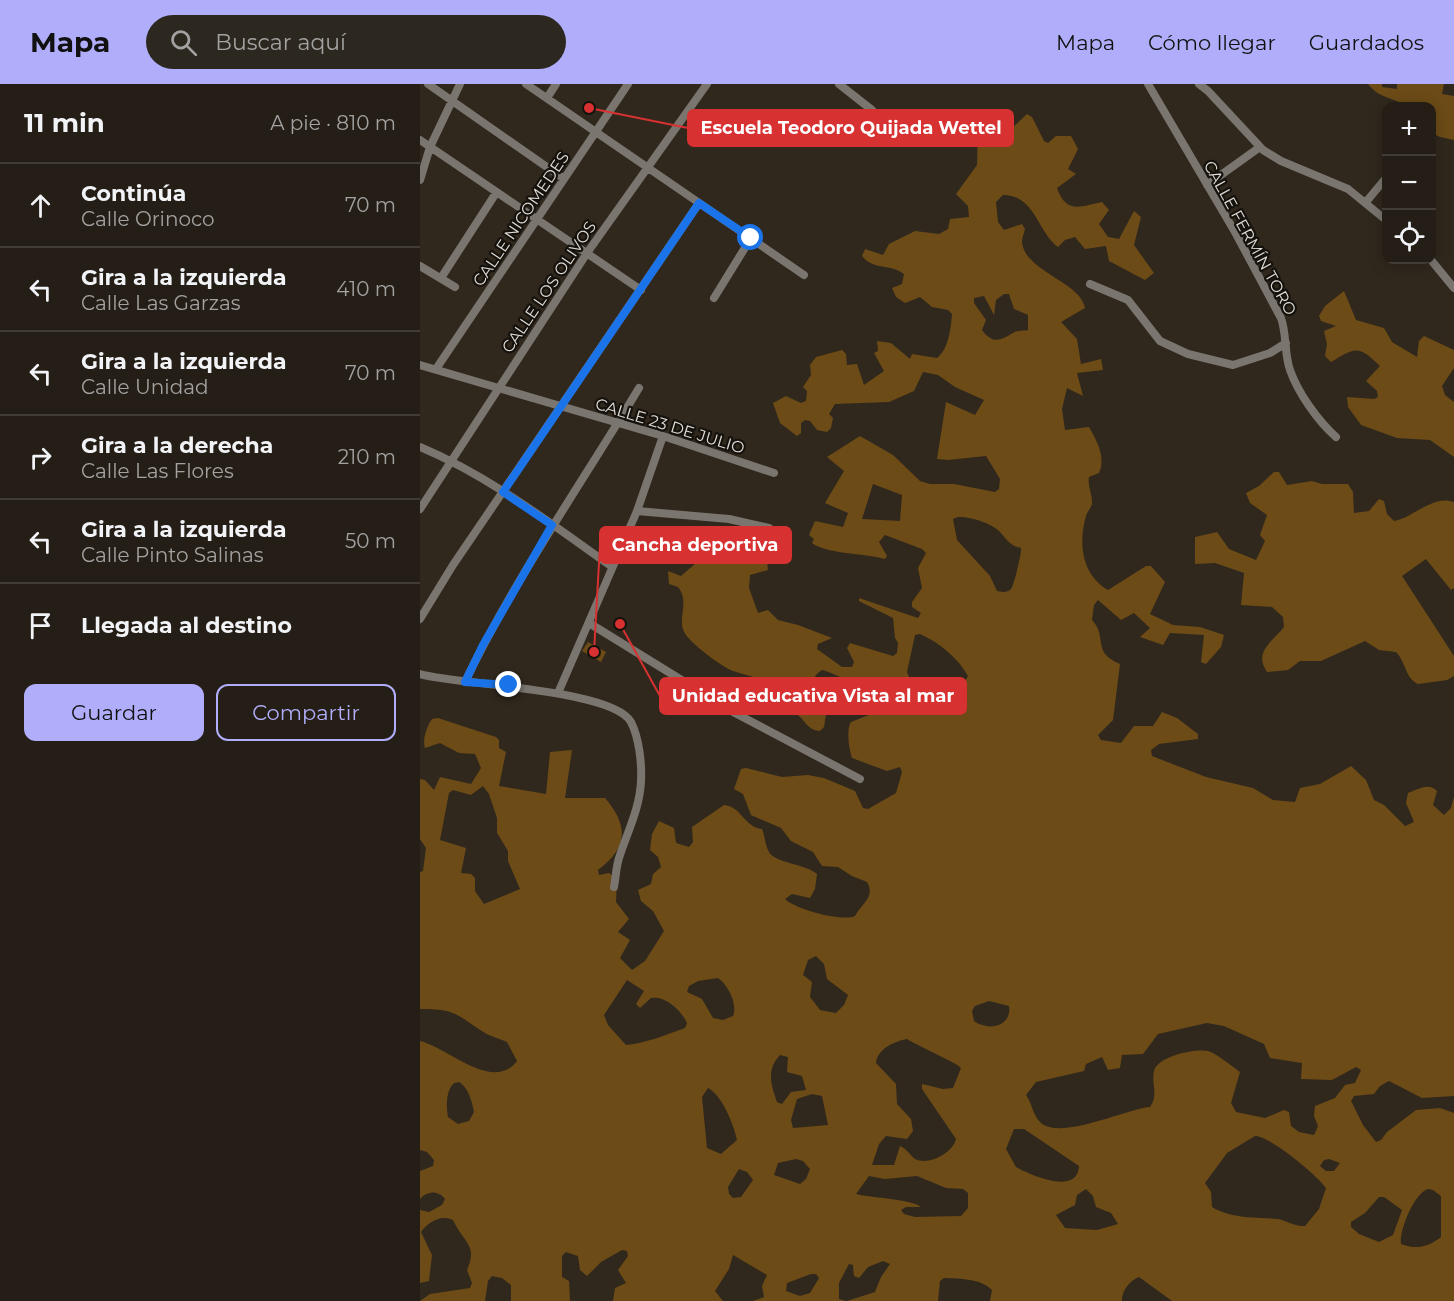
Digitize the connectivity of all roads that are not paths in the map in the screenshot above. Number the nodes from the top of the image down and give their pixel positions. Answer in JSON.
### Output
{"nodes":[{"id":1,"x":428,"y":84,"type":"edge"},
{"id":2,"x":460,"y":84,"type":"edge"},
{"id":3,"x":526,"y":84,"type":"edge"},
{"id":4,"x":556,"y":84,"type":"edge"},
{"id":5,"x":628,"y":84,"type":"edge"},
{"id":6,"x":839,"y":84,"type":"edge"},
{"id":7,"x":1148,"y":84,"type":"edge"},
{"id":8,"x":1199,"y":84,"type":"edge"},
{"id":9,"x":703,"y":85,"type":"edge"},
{"id":10,"x":547,"y":98,"type":"junction"},
{"id":11,"x":452,"y":101,"type":"junction"},
{"id":12,"x":872,"y":110,"type":"dead end"},
{"id":13,"x":597,"y":131,"type":"junction"},
{"id":14,"x":420,"y":140,"type":"edge"},
{"id":15,"x":430,"y":147,"type":"junction"},
{"id":16,"x":1260,"y":147,"type":"junction"},
{"id":17,"x":648,"y":167,"type":"junction"},
{"id":18,"x":564,"y":179,"type":"junction"},
{"id":19,"x":420,"y":180,"type":"edge"},
{"id":20,"x":1382,"y":183,"type":"edge"},
{"id":21,"x":1207,"y":185,"type":"junction"},
{"id":22,"x":496,"y":193,"type":"junction"},
{"id":23,"x":1366,"y":202,"type":"junction"},
{"id":24,"x":699,"y":203,"type":"junction"},
{"id":25,"x":1382,"y":216,"type":"edge"},
{"id":26,"x":537,"y":219,"type":"junction"},
{"id":27,"x":751,"y":238,"type":"junction"},
{"id":28,"x":587,"y":253,"type":"junction"},
{"id":29,"x":1434,"y":264,"type":"edge"},
{"id":30,"x":420,"y":266,"type":"edge"},
{"id":31,"x":804,"y":275,"type":"dead end"},
{"id":32,"x":441,"y":278,"type":"junction"},
{"id":33,"x":1090,"y":284,"type":"dead end"},
{"id":34,"x":455,"y":287,"type":"dead end"},
{"id":35,"x":1454,"y":288,"type":"edge"},
{"id":36,"x":641,"y":290,"type":"junction"},
{"id":37,"x":714,"y":298,"type":"dead end"},
{"id":38,"x":1286,"y":343,"type":"junction"},
{"id":39,"x":420,"y":365,"type":"edge"},
{"id":40,"x":436,"y":369,"type":"junction"},
{"id":41,"x":498,"y":386,"type":"junction"},
{"id":42,"x":639,"y":388,"type":"dead end"},
{"id":43,"x":562,"y":406,"type":"junction"},
{"id":44,"x":618,"y":423,"type":"junction"},
{"id":45,"x":663,"y":435,"type":"junction"},
{"id":46,"x":1336,"y":437,"type":"dead end"},
{"id":47,"x":420,"y":447,"type":"edge"},
{"id":48,"x":451,"y":460,"type":"junction"},
{"id":49,"x":774,"y":473,"type":"dead end"},
{"id":50,"x":503,"y":492,"type":"junction"},
{"id":51,"x":420,"y":509,"type":"edge"},
{"id":52,"x":637,"y":511,"type":"junction"},
{"id":53,"x":552,"y":525,"type":"junction"},
{"id":54,"x":769,"y":528,"type":"dead end"},
{"id":55,"x":611,"y":566,"type":"junction"},
{"id":56,"x":420,"y":619,"type":"edge"},
{"id":57,"x":589,"y":623,"type":"junction"},
{"id":58,"x":420,"y":674,"type":"edge"},
{"id":59,"x":465,"y":682,"type":"junction"},
{"id":60,"x":558,"y":693,"type":"junction"},
{"id":61,"x":860,"y":779,"type":"dead end"},
{"id":62,"x":614,"y":887,"type":"dead end"}],
"edges":[{"from":1,"to":11,"type":"street"},
{"from":2,"to":11,"type":"street"},
{"from":3,"to":10,"type":"street"},
{"from":4,"to":10,"type":"street"},
{"from":5,"to":13,"type":"street","name":"CALLE NICOMEDES"},
{"from":6,"to":12,"type":"street"},
{"from":7,"to":21,"type":"street","name":"CALLE FERMÍN TORO"},
{"from":8,"to":16,"type":"street"},
{"from":9,"to":17,"type":"street","name":"CALLE LOS OLIVOS"},
{"from":10,"to":13,"type":"street"},
{"from":11,"to":15,"type":"street"},
{"from":11,"to":18,"type":"street"},
{"from":13,"to":17,"type":"street"},
{"from":13,"to":18,"type":"street","name":"CALLE NICOMEDES"},
{"from":14,"to":15,"type":"street"},
{"from":15,"to":19,"type":"street"},
{"from":15,"to":22,"type":"street"},
{"from":16,"to":21,"type":"street"},
{"from":16,"to":23,"type":"street"},
{"from":17,"to":24,"type":"street"},
{"from":17,"to":28,"type":"street","name":"CALLE LOS OLIVOS"},
{"from":18,"to":26,"type":"street","name":"CALLE NICOMEDES"},
{"from":20,"to":23,"type":"street"},
{"from":21,"to":38,"type":"street","name":"CALLE FERMÍN TORO"},
{"from":22,"to":26,"type":"street"},
{"from":22,"to":32,"type":"street"},
{"from":23,"to":25,"type":"street"},
{"from":24,"to":27,"type":"street"},
{"from":24,"to":36,"type":"street"},
{"from":26,"to":28,"type":"street"},
{"from":26,"to":40,"type":"street","name":"CALLE NICOMEDES"},
{"from":27,"to":31,"type":"street"},
{"from":27,"to":37,"type":"street"},
{"from":28,"to":36,"type":"street"},
{"from":28,"to":41,"type":"street","name":"CALLE LOS OLIVOS"},
{"from":29,"to":35,"type":"street"},
{"from":30,"to":32,"type":"street"},
{"from":32,"to":34,"type":"street"},
{"from":33,"to":38,"type":"street"},
{"from":36,"to":43,"type":"street"},
{"from":38,"to":46,"type":"street","name":"CALLE FERMÍN TORO"},
{"from":39,"to":40,"type":"street","name":"CALLE 23 DE JULIO"},
{"from":40,"to":41,"type":"street","name":"CALLE 23 DE JULIO"},
{"from":41,"to":43,"type":"street","name":"CALLE 23 DE JULIO"},
{"from":41,"to":48,"type":"street","name":"CALLE LOS OLIVOS"},
{"from":42,"to":44,"type":"street"},
{"from":43,"to":44,"type":"street","name":"CALLE 23 DE JULIO"},
{"from":43,"to":50,"type":"street"},
{"from":44,"to":45,"type":"street","name":"CALLE 23 DE JULIO"},
{"from":44,"to":53,"type":"street"},
{"from":45,"to":49,"type":"street","name":"CALLE 23 DE JULIO"},
{"from":45,"to":52,"type":"street"},
{"from":47,"to":48,"type":"street"},
{"from":48,"to":50,"type":"street"},
{"from":48,"to":51,"type":"street","name":"CALLE LOS OLIVOS"},
{"from":50,"to":53,"type":"street"},
{"from":50,"to":56,"type":"street"},
{"from":52,"to":54,"type":"street"},
{"from":52,"to":55,"type":"street"},
{"from":53,"to":55,"type":"street"},
{"from":53,"to":59,"type":"street"},
{"from":55,"to":57,"type":"street"},
{"from":57,"to":60,"type":"street"},
{"from":57,"to":61,"type":"street"},
{"from":58,"to":59,"type":"street"},
{"from":59,"to":60,"type":"street"},
{"from":60,"to":62,"type":"street"}]}
